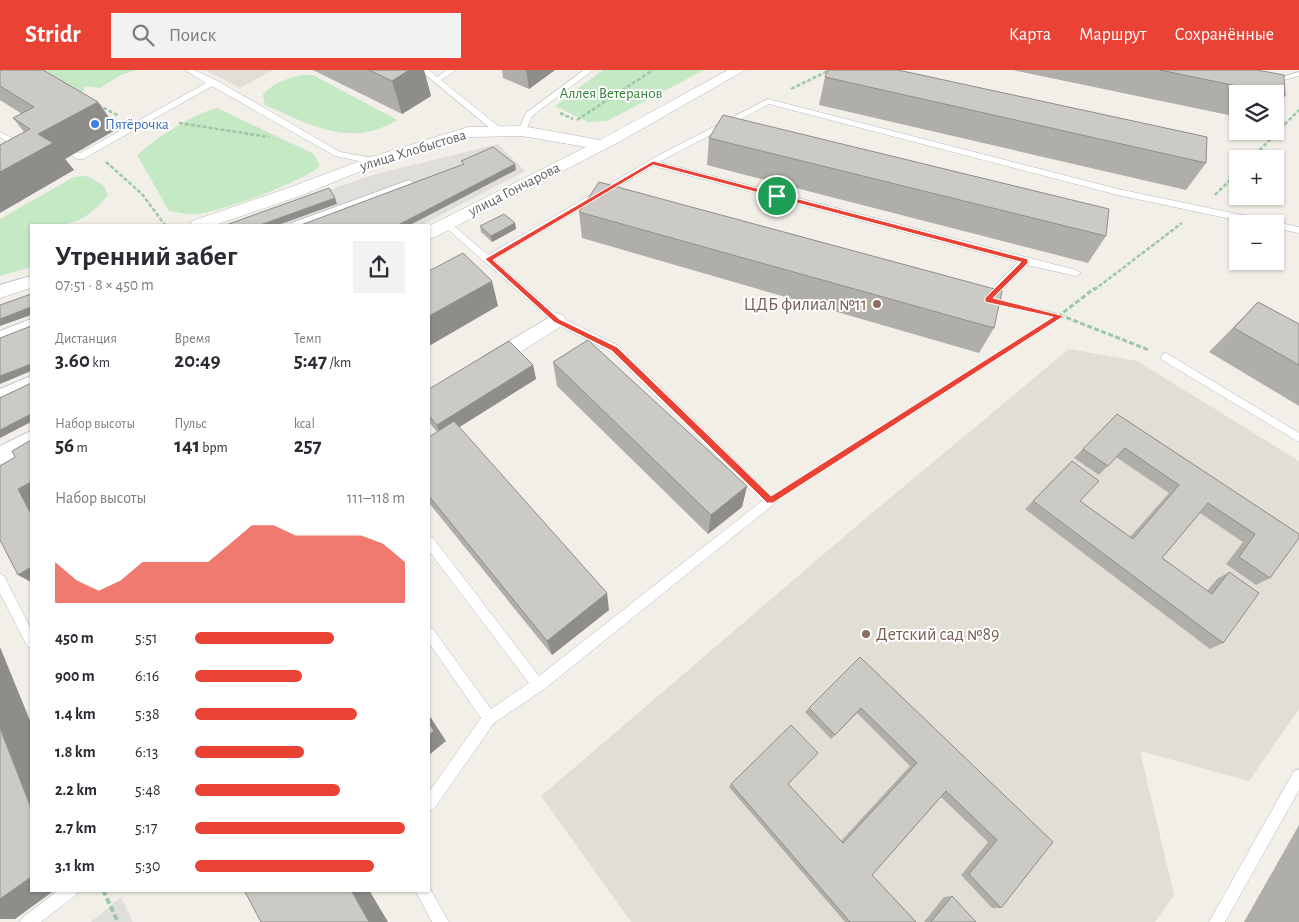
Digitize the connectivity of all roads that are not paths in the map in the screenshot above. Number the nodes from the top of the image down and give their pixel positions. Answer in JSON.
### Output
{"nodes":[{"id":1,"x":188,"y":70,"type":"edge"},
{"id":2,"x":424,"y":70,"type":"edge"},
{"id":3,"x":452,"y":70,"type":"edge"},
{"id":4,"x":589,"y":70,"type":"edge"},
{"id":5,"x":738,"y":70,"type":"edge"},
{"id":6,"x":1299,"y":74,"type":"edge"},
{"id":7,"x":438,"y":79,"type":"junction"},
{"id":8,"x":213,"y":82,"type":"junction"},
{"id":9,"x":1262,"y":85,"type":"edge"},
{"id":10,"x":522,"y":131,"type":"junction"},
{"id":11,"x":500,"y":132,"type":"junction"},
{"id":12,"x":0,"y":134,"type":"edge"},
{"id":13,"x":600,"y":145,"type":"junction"},
{"id":14,"x":0,"y":149,"type":"edge"},
{"id":15,"x":74,"y":153,"type":"dead end"},
{"id":16,"x":374,"y":161,"type":"junction"},
{"id":17,"x":653,"y":163,"type":"junction"},
{"id":18,"x":409,"y":183,"type":"edge"},
{"id":19,"x":1229,"y":216,"type":"edge"},
{"id":20,"x":201,"y":224,"type":"edge"},
{"id":21,"x":298,"y":224,"type":"edge"},
{"id":22,"x":446,"y":224,"type":"junction"},
{"id":23,"x":1284,"y":227,"type":"edge"},
{"id":24,"x":1299,"y":230,"type":"edge"},
{"id":25,"x":430,"y":232,"type":"edge"},
{"id":26,"x":488,"y":259,"type":"junction"},
{"id":27,"x":1026,"y":261,"type":"junction"},
{"id":28,"x":1076,"y":273,"type":"dead end"},
{"id":29,"x":30,"y":282,"type":"edge"},
{"id":30,"x":0,"y":292,"type":"edge"},
{"id":31,"x":983,"y":298,"type":"edge"},
{"id":32,"x":557,"y":320,"type":"junction"},
{"id":33,"x":30,"y":323,"type":"edge"},
{"id":34,"x":0,"y":335,"type":"edge"},
{"id":35,"x":1166,"y":357,"type":"road end"},
{"id":36,"x":477,"y":370,"type":"edge"},
{"id":37,"x":30,"y":380,"type":"edge"},
{"id":38,"x":0,"y":393,"type":"edge"},
{"id":39,"x":1299,"y":438,"type":"edge"},
{"id":40,"x":30,"y":440,"type":"edge"},
{"id":41,"x":0,"y":456,"type":"edge"},
{"id":42,"x":430,"y":543,"type":"edge"},
{"id":43,"x":0,"y":580,"type":"edge"},
{"id":44,"x":430,"y":634,"type":"edge"},
{"id":45,"x":30,"y":640,"type":"edge"},
{"id":46,"x":538,"y":685,"type":"junction"},
{"id":47,"x":488,"y":718,"type":"junction"},
{"id":48,"x":1299,"y":776,"type":"edge"},
{"id":49,"x":430,"y":803,"type":"edge"},
{"id":50,"x":69,"y":892,"type":"edge"},
{"id":51,"x":423,"y":892,"type":"edge"},
{"id":52,"x":28,"y":922,"type":"edge"},
{"id":53,"x":441,"y":922,"type":"edge"},
{"id":54,"x":1217,"y":922,"type":"edge"}],
"edges":[{"from":1,"to":8,"type":"lane"},
{"from":2,"to":7,"type":"lane"},
{"from":3,"to":7,"type":"lane"},
{"from":4,"to":10,"type":"lane"},
{"from":5,"to":13,"type":"street"},
{"from":6,"to":9,"type":"lane"},
{"from":7,"to":11,"type":"lane"},
{"from":8,"to":15,"type":"lane"},
{"from":8,"to":16,"type":"lane"},
{"from":10,"to":11,"type":"street","name":"улица Хлобыстова"},
{"from":10,"to":13,"type":"street","name":"улица Хлобыстова"},
{"from":11,"to":16,"type":"street","name":"улица Хлобыстова"},
{"from":12,"to":14,"type":"lane"},
{"from":13,"to":22,"type":"street","name":"улица Гончарова"},
{"from":16,"to":20,"type":"street","name":"улица Хлобыстова"},
{"from":17,"to":19,"type":"lane"},
{"from":17,"to":26,"type":"lane"},
{"from":17,"to":27,"type":"lane"},
{"from":18,"to":21,"type":"lane"},
{"from":22,"to":25,"type":"street","name":"улица Гончарова"},
{"from":22,"to":26,"type":"lane"},
{"from":23,"to":24,"type":"lane"},
{"from":26,"to":32,"type":"lane"},
{"from":27,"to":28,"type":"lane"},
{"from":27,"to":31,"type":"lane"},
{"from":29,"to":30,"type":"street"},
{"from":32,"to":36,"type":"street"},
{"from":32,"to":46,"type":"lane"},
{"from":33,"to":34,"type":"lane"},
{"from":35,"to":39,"type":"lane"},
{"from":37,"to":38,"type":"lane"},
{"from":40,"to":41,"type":"street"},
{"from":42,"to":46,"type":"lane"},
{"from":43,"to":45,"type":"lane"},
{"from":44,"to":47,"type":"lane"},
{"from":46,"to":47,"type":"lane"},
{"from":47,"to":49,"type":"lane"},
{"from":48,"to":54,"type":"lane"},
{"from":50,"to":52,"type":"lane"},
{"from":51,"to":53,"type":"lane"}]}
